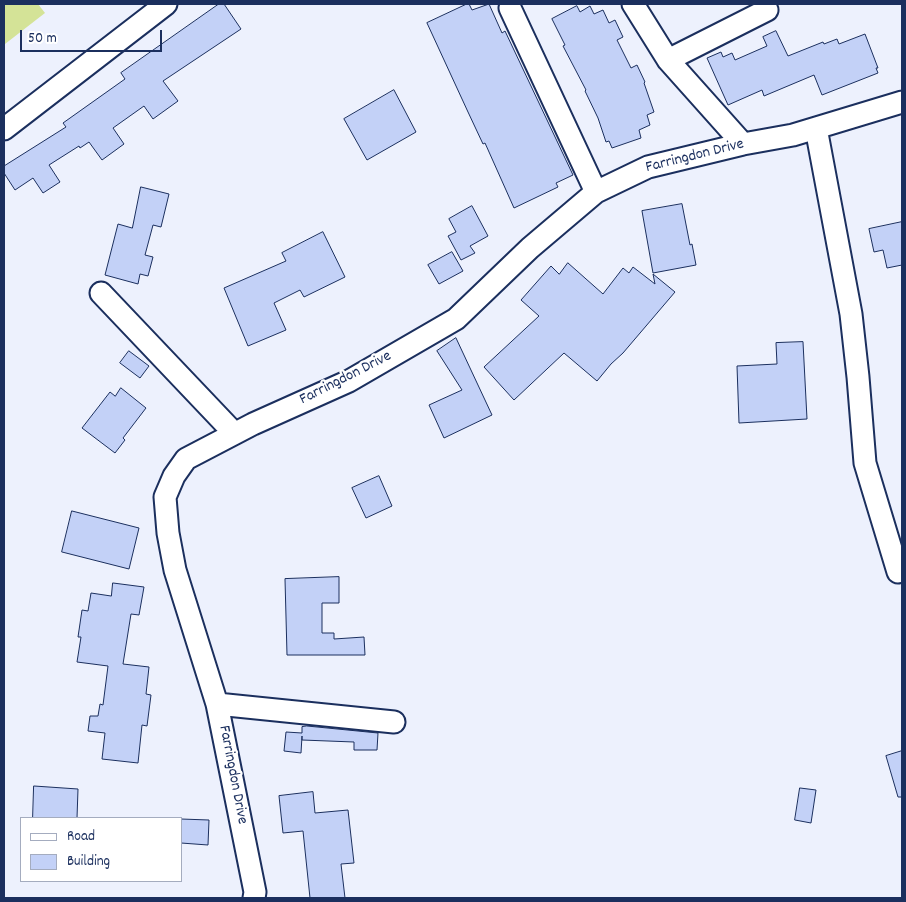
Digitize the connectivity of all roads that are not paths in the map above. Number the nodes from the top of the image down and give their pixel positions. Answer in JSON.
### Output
{"nodes":[{"id":1,"x":164,"y":4,"type":"edge"},
{"id":2,"x":633,"y":4,"type":"edge"},
{"id":3,"x":510,"y":8,"type":"dead end"},
{"id":4,"x":767,"y":10,"type":"dead end"},
{"id":5,"x":668,"y":60,"type":"junction"},
{"id":6,"x":902,"y":102,"type":"edge"},
{"id":7,"x":816,"y":128,"type":"junction"},
{"id":8,"x":4,"y":129,"type":"edge"},
{"id":9,"x":743,"y":144,"type":"junction"},
{"id":10,"x":596,"y":192,"type":"junction"},
{"id":11,"x":101,"y":293,"type":"dead end"},
{"id":12,"x":234,"y":433,"type":"junction"},
{"id":13,"x":898,"y":572,"type":"dead end"},
{"id":14,"x":218,"y":704,"type":"junction"},
{"id":15,"x":394,"y":722,"type":"dead end"},
{"id":16,"x":254,"y":898,"type":"edge"}],
"edges":[{"from":1,"to":8,"type":"street"},
{"from":2,"to":5,"type":"street"},
{"from":3,"to":10,"type":"street"},
{"from":4,"to":5,"type":"street"},
{"from":5,"to":9,"type":"street"},
{"from":6,"to":7,"type":"street","name":"Farringdon Drive"},
{"from":7,"to":9,"type":"street","name":"Farringdon Drive"},
{"from":7,"to":13,"type":"street"},
{"from":9,"to":10,"type":"street","name":"Farringdon Drive"},
{"from":10,"to":12,"type":"street","name":"Farringdon Drive"},
{"from":11,"to":12,"type":"street"},
{"from":12,"to":14,"type":"street","name":"Farringdon Drive"},
{"from":14,"to":15,"type":"street"},
{"from":14,"to":16,"type":"street","name":"Farringdon Drive"}]}
